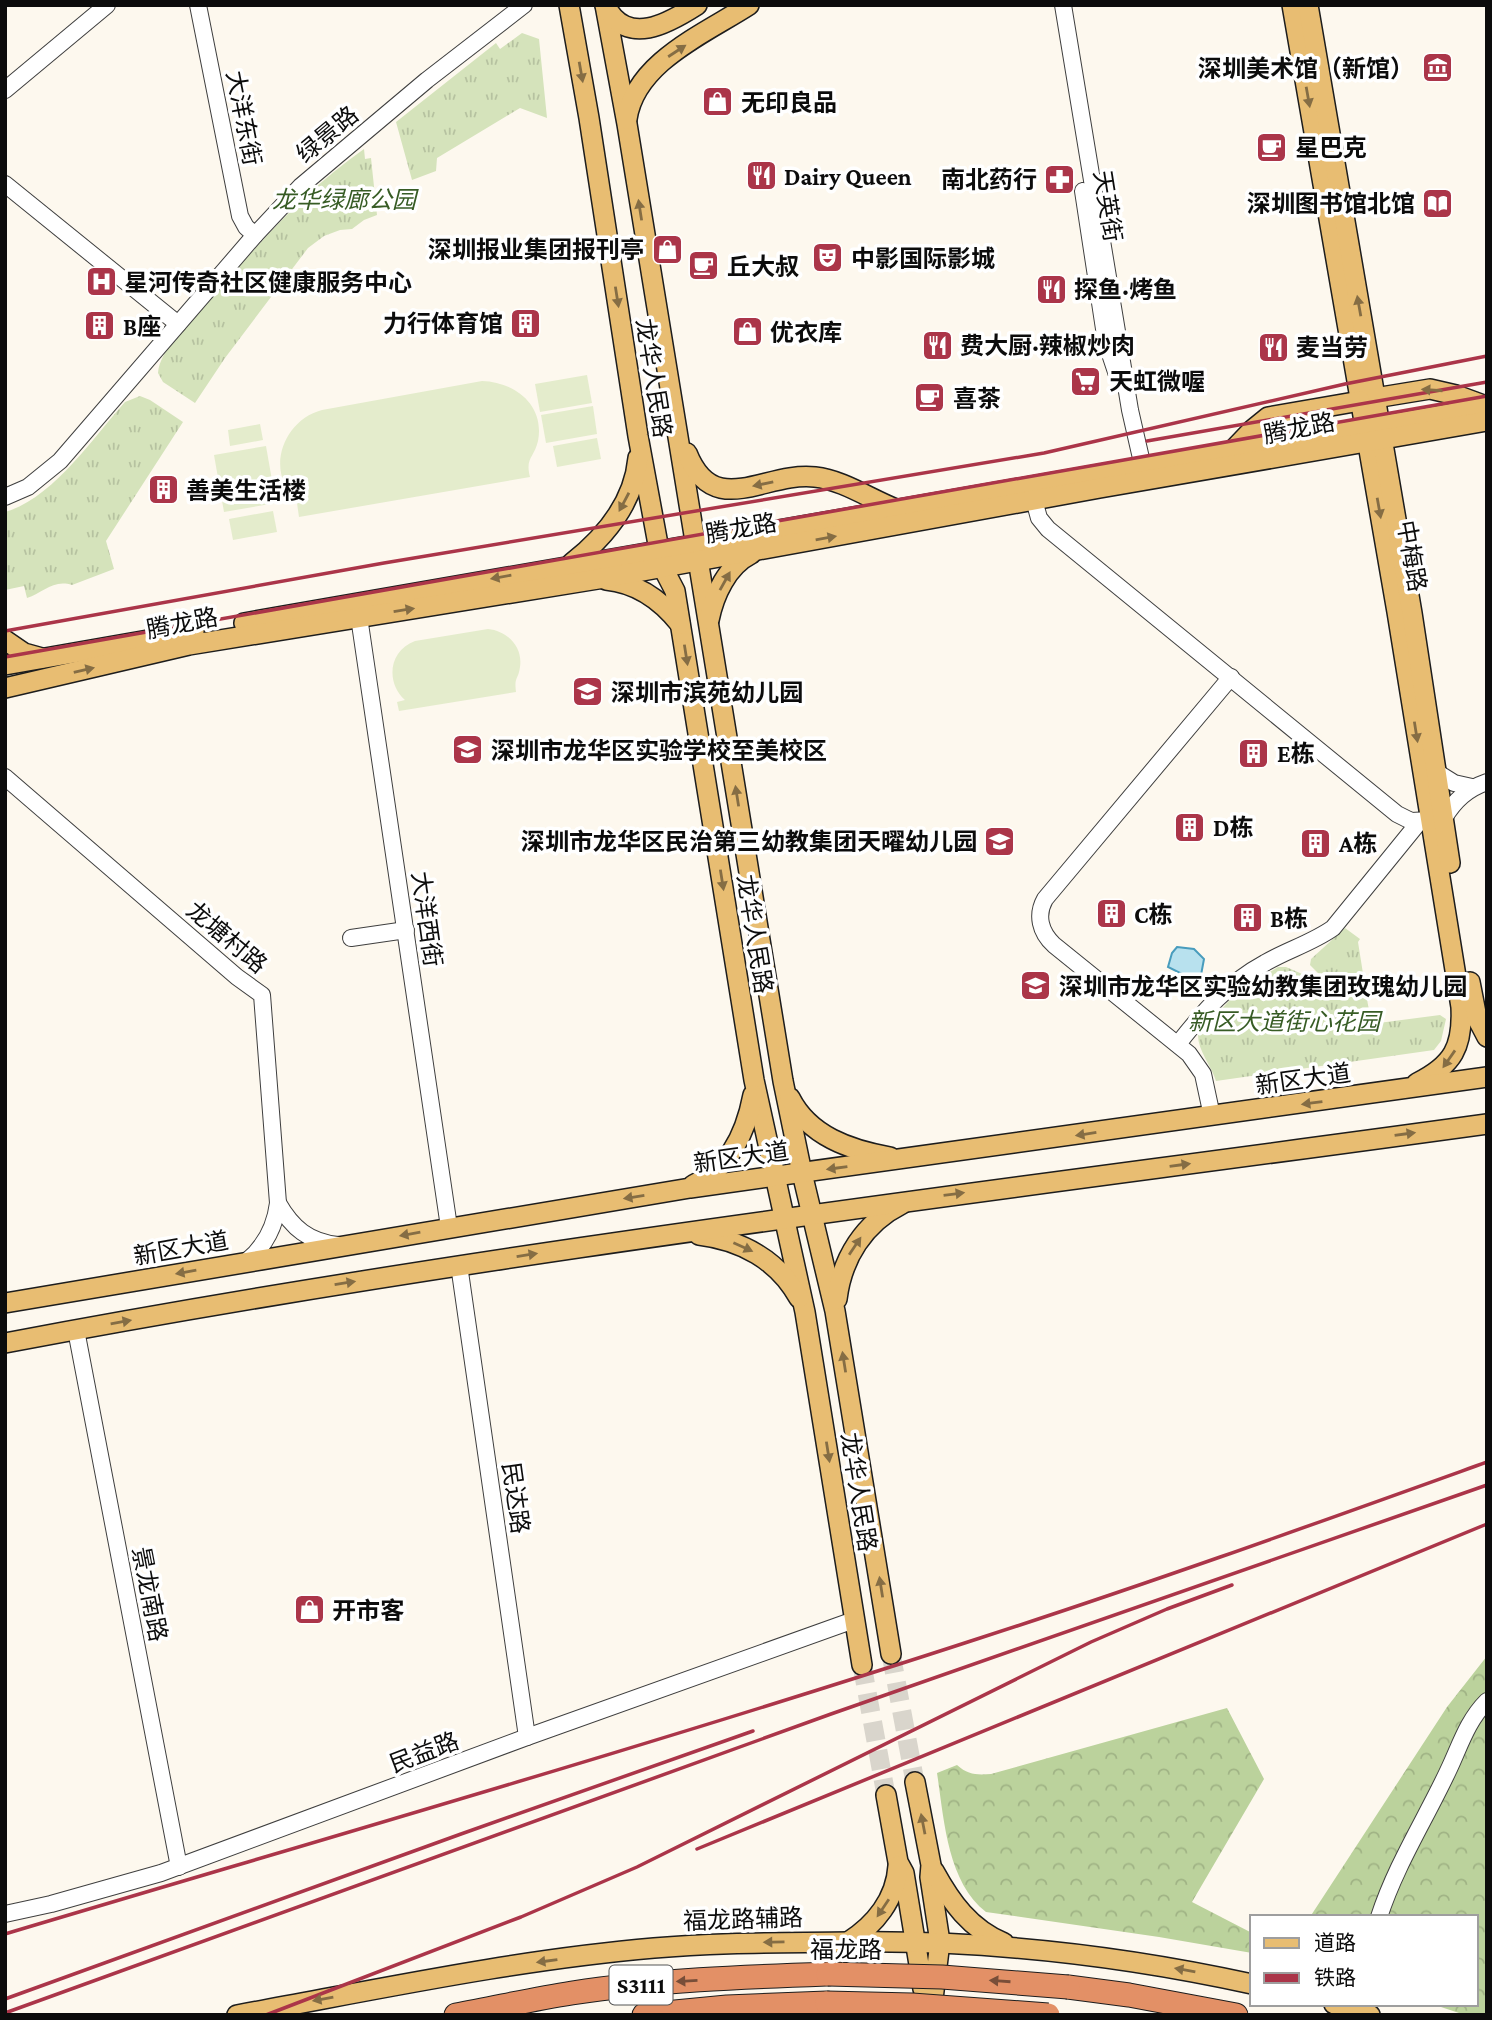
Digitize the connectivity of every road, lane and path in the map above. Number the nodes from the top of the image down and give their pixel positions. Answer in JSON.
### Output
{"nodes":[{"id":1,"x":107,"y":5,"type":"edge"},
{"id":2,"x":198,"y":5,"type":"edge"},
{"id":3,"x":524,"y":5,"type":"edge"},
{"id":4,"x":569,"y":5,"type":"edge"},
{"id":5,"x":605,"y":5,"type":"edge"},
{"id":6,"x":697,"y":5,"type":"edge"},
{"id":7,"x":749,"y":5,"type":"edge"},
{"id":8,"x":1053,"y":5,"type":"edge"},
{"id":9,"x":1063,"y":5,"type":"edge"},
{"id":10,"x":1292,"y":5,"type":"edge"},
{"id":11,"x":1308,"y":5,"type":"edge"},
{"id":12,"x":5,"y":90,"type":"edge"},
{"id":13,"x":627,"y":124,"type":"junction"},
{"id":14,"x":5,"y":184,"type":"edge"},
{"id":15,"x":255,"y":235,"type":"junction"},
{"id":16,"x":178,"y":324,"type":"junction"},
{"id":17,"x":1368,"y":399,"type":"junction"},
{"id":18,"x":1487,"y":406,"type":"edge"},
{"id":19,"x":1130,"y":410,"type":"junction"},
{"id":20,"x":1487,"y":421,"type":"edge"},
{"id":21,"x":675,"y":423,"type":"junction"},
{"id":22,"x":1373,"y":433,"type":"junction"},
{"id":23,"x":638,"y":436,"type":"junction"},
{"id":24,"x":1237,"y":455,"type":"junction"},
{"id":25,"x":1143,"y":467,"type":"junction"},
{"id":26,"x":5,"y":498,"type":"edge"},
{"id":27,"x":1034,"y":500,"type":"junction"},
{"id":28,"x":897,"y":510,"type":"junction"},
{"id":29,"x":759,"y":550,"type":"junction"},
{"id":30,"x":696,"y":552,"type":"junction"},
{"id":31,"x":661,"y":558,"type":"junction"},
{"id":32,"x":568,"y":566,"type":"junction"},
{"id":33,"x":598,"y":579,"type":"junction"},
{"id":34,"x":359,"y":617,"type":"junction"},
{"id":35,"x":681,"y":624,"type":"junction"},
{"id":36,"x":709,"y":625,"type":"junction"},
{"id":37,"x":5,"y":640,"type":"edge"},
{"id":38,"x":43,"y":659,"type":"junction"},
{"id":39,"x":5,"y":665,"type":"edge"},
{"id":40,"x":1231,"y":677,"type":"junction"},
{"id":41,"x":9,"y":689,"type":"edge"},
{"id":42,"x":1438,"y":773,"type":"junction"},
{"id":43,"x":5,"y":777,"type":"edge"},
{"id":44,"x":1480,"y":785,"type":"edge"},
{"id":45,"x":1432,"y":819,"type":"junction"},
{"id":46,"x":406,"y":930,"type":"junction"},
{"id":47,"x":351,"y":938,"type":"dead end"},
{"id":48,"x":1487,"y":1037,"type":"edge"},
{"id":49,"x":1178,"y":1044,"type":"junction"},
{"id":50,"x":1487,"y":1077,"type":"edge"},
{"id":51,"x":754,"y":1080,"type":"junction"},
{"id":52,"x":783,"y":1081,"type":"junction"},
{"id":53,"x":1404,"y":1090,"type":"junction"},
{"id":54,"x":1212,"y":1116,"type":"junction"},
{"id":55,"x":1487,"y":1124,"type":"edge"},
{"id":56,"x":908,"y":1158,"type":"junction"},
{"id":57,"x":803,"y":1173,"type":"junction"},
{"id":58,"x":775,"y":1177,"type":"junction"},
{"id":59,"x":682,"y":1190,"type":"junction"},
{"id":60,"x":915,"y":1199,"type":"junction"},
{"id":61,"x":278,"y":1203,"type":"junction"},
{"id":62,"x":814,"y":1214,"type":"junction"},
{"id":63,"x":786,"y":1217,"type":"junction"},
{"id":64,"x":449,"y":1227,"type":"junction"},
{"id":65,"x":677,"y":1233,"type":"junction"},
{"id":66,"x":344,"y":1245,"type":"junction"},
{"id":67,"x":247,"y":1261,"type":"junction"},
{"id":68,"x":459,"y":1265,"type":"junction"},
{"id":69,"x":5,"y":1303,"type":"edge"},
{"id":70,"x":835,"y":1311,"type":"junction"},
{"id":71,"x":805,"y":1312,"type":"junction"},
{"id":72,"x":76,"y":1330,"type":"junction"},
{"id":73,"x":5,"y":1343,"type":"edge"},
{"id":74,"x":854,"y":1620,"type":"junction"},
{"id":75,"x":891,"y":1654,"type":"tunnel mouth"},
{"id":76,"x":862,"y":1665,"type":"tunnel mouth"},
{"id":77,"x":1487,"y":1701,"type":"edge"},
{"id":78,"x":527,"y":1737,"type":"junction"},
{"id":79,"x":915,"y":1782,"type":"tunnel mouth"},
{"id":80,"x":886,"y":1795,"type":"tunnel mouth"},
{"id":81,"x":898,"y":1862,"type":"junction"},
{"id":82,"x":931,"y":1865,"type":"junction"},
{"id":83,"x":179,"y":1867,"type":"junction"},
{"id":84,"x":5,"y":1914,"type":"edge"},
{"id":85,"x":1379,"y":1915,"type":"edge"},
{"id":86,"x":916,"y":1941,"type":"junction"},
{"id":87,"x":848,"y":1942,"type":"junction"},
{"id":88,"x":940,"y":1942,"type":"junction"},
{"id":89,"x":1018,"y":1949,"type":"junction"},
{"id":90,"x":1250,"y":1984,"type":"edge"},
{"id":91,"x":1343,"y":2006,"type":"edge"},
{"id":92,"x":1361,"y":2010,"type":"edge"},
{"id":93,"x":237,"y":2015,"type":"edge"},
{"id":94,"x":456,"y":2015,"type":"edge"},
{"id":95,"x":644,"y":2015,"type":"edge"},
{"id":96,"x":929,"y":2015,"type":"edge"},
{"id":97,"x":1048,"y":2015,"type":"edge"},
{"id":98,"x":1236,"y":2015,"type":"edge"}],
"edges":[{"from":1,"to":12,"type":"street"},
{"from":2,"to":15,"type":"street","name":"大洋东街"},
{"from":3,"to":15,"type":"street","name":"绿景路"},
{"from":4,"to":23,"type":"main road","name":"龙华人民路","one_way":true},
{"from":5,"to":6,"type":"main road"},
{"from":5,"to":13,"type":"main road","name":"龙华人民路"},
{"from":13,"to":7,"type":"main road","one_way":true},
{"from":8,"to":19,"type":"street","name":"天英街"},
{"from":9,"to":19,"type":"street","name":"天英街"},
{"from":10,"to":17,"type":"main road","name":"中梅路","one_way":true},
{"from":17,"to":11,"type":"main road","name":"中梅路","one_way":true},
{"from":21,"to":13,"type":"main road","name":"龙华人民路","one_way":true},
{"from":14,"to":16,"type":"street"},
{"from":15,"to":16,"type":"street","name":"绿景路"},
{"from":16,"to":26,"type":"street","name":"绿景路"},
{"from":18,"to":17,"type":"main road","one_way":true},
{"from":17,"to":22,"type":"main road","name":"中梅路"},
{"from":17,"to":24,"type":"main road"},
{"from":18,"to":22,"type":"main road","name":"腾龙路"},
{"from":19,"to":25,"type":"street","name":"天英街"},
{"from":20,"to":22,"type":"main road","name":"腾龙路"},
{"from":28,"to":21,"type":"main road","one_way":true},
{"from":21,"to":30,"type":"main road","name":"龙华人民路"},
{"from":22,"to":24,"type":"main road","name":"腾龙路"},
{"from":22,"to":42,"type":"main road","name":"中梅路"},
{"from":22,"to":45,"type":"main road","name":"中梅路","one_way":true},
{"from":23,"to":31,"type":"main road","name":"龙华人民路"},
{"from":23,"to":32,"type":"main road","one_way":true},
{"from":24,"to":25,"type":"main road","name":"腾龙路"},
{"from":24,"to":27,"type":"main road","name":"腾龙路"},
{"from":25,"to":28,"type":"main road","name":"腾龙路"},
{"from":29,"to":27,"type":"main road","name":"腾龙路","one_way":true},
{"from":27,"to":40,"type":"street"},
{"from":28,"to":30,"type":"main road","name":"腾龙路"},
{"from":29,"to":30,"type":"main road","name":"腾龙路"},
{"from":36,"to":29,"type":"main road","one_way":true},
{"from":30,"to":31,"type":"main road","name":"腾龙路"},
{"from":30,"to":36,"type":"main road","name":"龙华人民路"},
{"from":31,"to":32,"type":"main road","name":"腾龙路"},
{"from":31,"to":33,"type":"main road","name":"腾龙路"},
{"from":31,"to":35,"type":"main road","name":"龙华人民路"},
{"from":32,"to":38,"type":"main road","name":"腾龙路","one_way":true},
{"from":34,"to":33,"type":"main road","name":"腾龙路","one_way":true},
{"from":33,"to":35,"type":"main road"},
{"from":41,"to":34,"type":"main road","name":"腾龙路","one_way":true},
{"from":34,"to":46,"type":"street","name":"大洋西街"},
{"from":35,"to":51,"type":"main road","name":"龙华人民路","one_way":true},
{"from":52,"to":36,"type":"main road","name":"龙华人民路","one_way":true},
{"from":37,"to":38,"type":"main road"},
{"from":38,"to":39,"type":"main road","name":"腾龙路"},
{"from":40,"to":45,"type":"street"},
{"from":40,"to":49,"type":"street"},
{"from":42,"to":44,"type":"street"},
{"from":42,"to":45,"type":"main road","name":"中梅路"},
{"from":43,"to":61,"type":"street","name":"龙塘村路"},
{"from":44,"to":45,"type":"street"},
{"from":45,"to":48,"type":"main road","name":"中梅路"},
{"from":45,"to":49,"type":"street"},
{"from":45,"to":53,"type":"main road","name":"中梅路","one_way":true},
{"from":46,"to":47,"type":"street"},
{"from":46,"to":64,"type":"street","name":"大洋西街"},
{"from":49,"to":54,"type":"street"},
{"from":50,"to":53,"type":"main road","name":"新区大道"},
{"from":51,"to":58,"type":"main road","name":"龙华人民路"},
{"from":51,"to":59,"type":"main road"},
{"from":52,"to":56,"type":"main road"},
{"from":52,"to":57,"type":"main road","name":"龙华人民路"},
{"from":53,"to":54,"type":"main road","name":"新区大道","one_way":true},
{"from":54,"to":56,"type":"main road","name":"新区大道","one_way":true},
{"from":60,"to":55,"type":"main road","one_way":true},
{"from":56,"to":57,"type":"main road","name":"新区大道","one_way":true},
{"from":57,"to":58,"type":"main road","name":"新区大道"},
{"from":57,"to":62,"type":"main road","name":"龙华人民路"},
{"from":58,"to":59,"type":"main road","name":"新区大道"},
{"from":58,"to":63,"type":"main road","name":"龙华人民路"},
{"from":59,"to":64,"type":"main road","name":"新区大道","one_way":true},
{"from":60,"to":62,"type":"main road"},
{"from":70,"to":60,"type":"main road","one_way":true},
{"from":61,"to":66,"type":"street"},
{"from":61,"to":67,"type":"street","name":"龙塘村路"},
{"from":62,"to":63,"type":"main road"},
{"from":62,"to":70,"type":"main road","name":"龙华人民路"},
{"from":63,"to":65,"type":"main road"},
{"from":63,"to":71,"type":"main road","name":"龙华人民路"},
{"from":64,"to":66,"type":"main road","name":"新区大道","one_way":true},
{"from":68,"to":65,"type":"main road","one_way":true},
{"from":65,"to":71,"type":"main road","one_way":true},
{"from":66,"to":67,"type":"main road","name":"新区大道"},
{"from":67,"to":69,"type":"main road","name":"新区大道","one_way":true},
{"from":72,"to":68,"type":"main road","one_way":true},
{"from":68,"to":78,"type":"street","name":"民达路"},
{"from":75,"to":70,"type":"main road","name":"龙华人民路","one_way":true},
{"from":71,"to":74,"type":"main road","name":"龙华人民路","one_way":true},
{"from":72,"to":73,"type":"main road"},
{"from":72,"to":83,"type":"street","name":"景龙南路"},
{"from":74,"to":76,"type":"main road","name":"龙华人民路"},
{"from":74,"to":78,"type":"street","name":"民益路"},
{"from":77,"to":85,"type":"street"},
{"from":78,"to":83,"type":"street","name":"民益路"},
{"from":82,"to":79,"type":"main road","one_way":true},
{"from":80,"to":81,"type":"main road"},
{"from":81,"to":86,"type":"main road"},
{"from":81,"to":87,"type":"main road","one_way":true},
{"from":82,"to":88,"type":"main road"},
{"from":82,"to":89,"type":"main road"},
{"from":83,"to":84,"type":"street","name":"民益路"},
{"from":86,"to":87,"type":"main road","name":"福龙路辅路"},
{"from":86,"to":88,"type":"main road","name":"福龙路辅路"},
{"from":86,"to":96,"type":"main road"},
{"from":87,"to":93,"type":"main road","name":"福龙路辅路","one_way":true},
{"from":88,"to":89,"type":"main road","name":"福龙路辅路"},
{"from":88,"to":96,"type":"main road"},
{"from":90,"to":89,"type":"main road","name":"福龙路辅路","one_way":true},
{"from":91,"to":92,"type":"main road"},
{"from":98,"to":94,"type":"highway","name":"福龙路","number":"S3111","one_way":true,"bridge":true},
{"from":95,"to":97,"type":"highway","number":"S3111","bridge":true}]}
